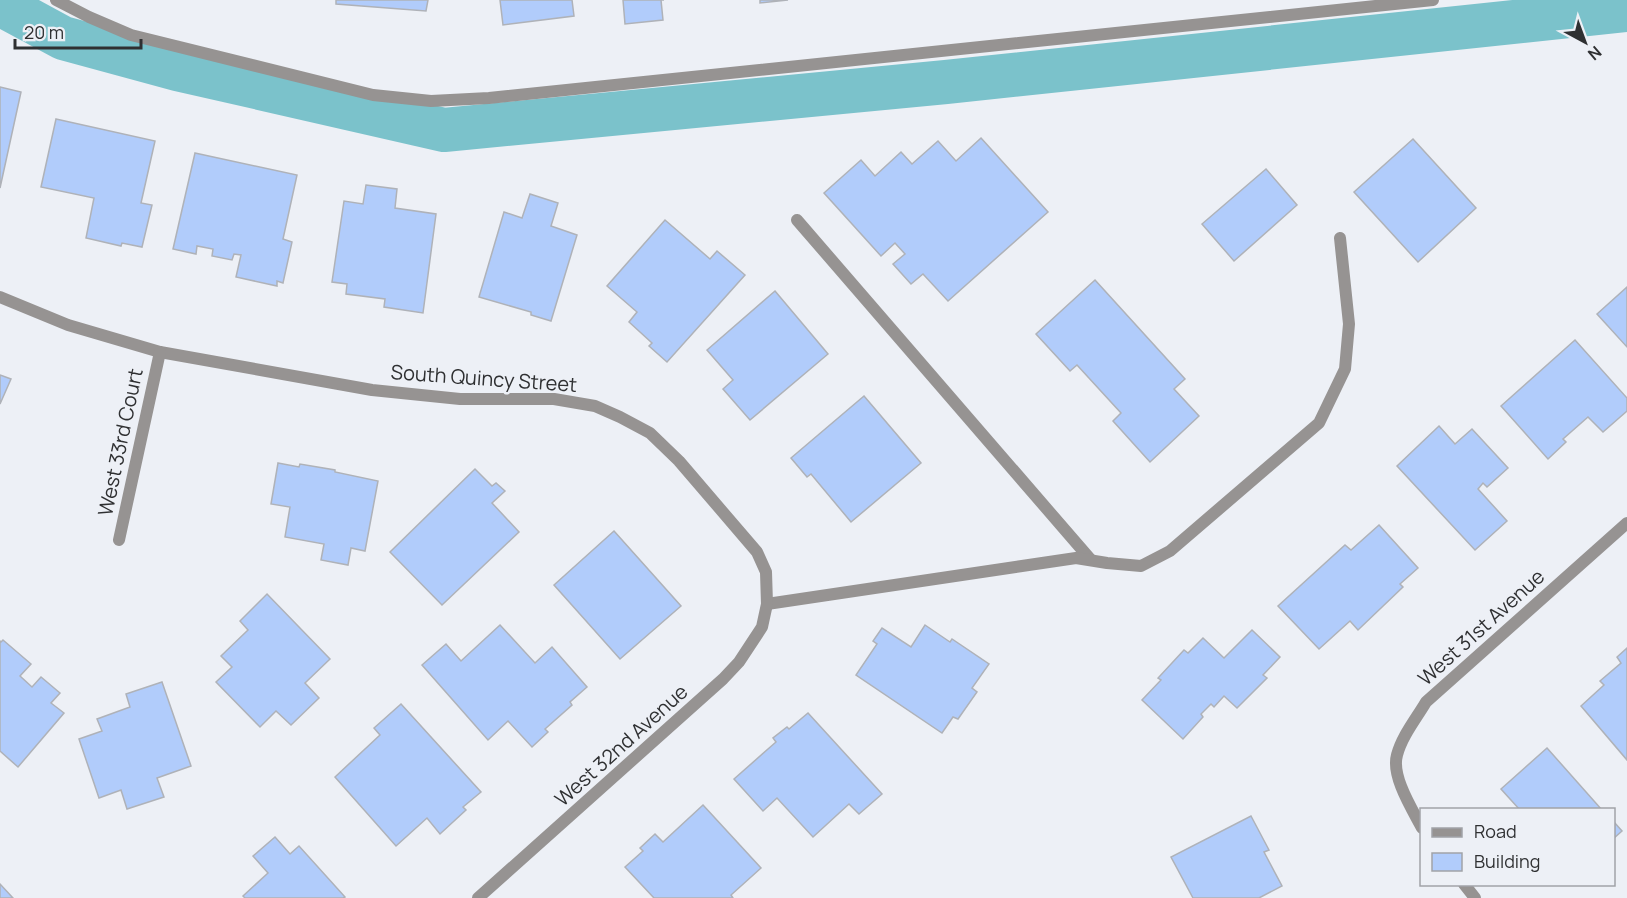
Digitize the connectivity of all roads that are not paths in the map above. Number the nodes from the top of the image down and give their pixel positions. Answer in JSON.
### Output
{"nodes":[{"id":1,"x":56,"y":0,"type":"edge"},
{"id":2,"x":1433,"y":0,"type":"edge"},
{"id":3,"x":797,"y":220,"type":"dead end"},
{"id":4,"x":1340,"y":238,"type":"dead end"},
{"id":5,"x":0,"y":297,"type":"edge"},
{"id":6,"x":160,"y":352,"type":"junction"},
{"id":7,"x":1627,"y":523,"type":"edge"},
{"id":8,"x":119,"y":540,"type":"dead end"},
{"id":9,"x":1092,"y":560,"type":"junction"},
{"id":10,"x":767,"y":604,"type":"junction"},
{"id":11,"x":1420,"y":824,"type":"edge"},
{"id":12,"x":1465,"y":886,"type":"edge"},
{"id":13,"x":478,"y":898,"type":"edge"},
{"id":14,"x":1475,"y":898,"type":"edge"}],
"edges":[{"from":1,"to":2,"type":"street"},
{"from":3,"to":9,"type":"street"},
{"from":4,"to":9,"type":"street"},
{"from":5,"to":6,"type":"street","name":"South Quincy Street"},
{"from":6,"to":8,"type":"street","name":"West 33rd Court"},
{"from":6,"to":10,"type":"street","name":"South Quincy Street"},
{"from":7,"to":11,"type":"street","name":"West 31st Avenue"},
{"from":9,"to":10,"type":"street"},
{"from":10,"to":13,"type":"street","name":"West 32nd Avenue"},
{"from":12,"to":14,"type":"street"}]}
